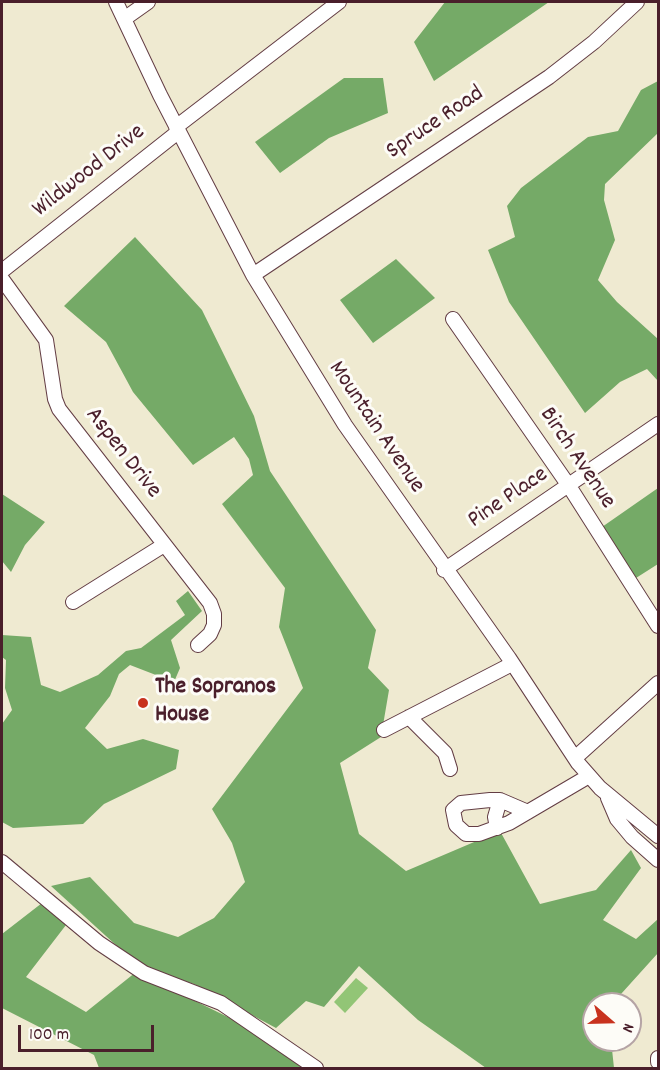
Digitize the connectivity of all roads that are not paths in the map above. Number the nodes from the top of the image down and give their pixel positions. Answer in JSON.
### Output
{"nodes":[{"id":1,"x":116,"y":2,"type":"edge"},
{"id":2,"x":148,"y":2,"type":"edge"},
{"id":3,"x":339,"y":2,"type":"edge"},
{"id":4,"x":637,"y":2,"type":"edge"},
{"id":5,"x":124,"y":19,"type":"junction"},
{"id":6,"x":177,"y":130,"type":"junction"},
{"id":7,"x":2,"y":271,"type":"edge"},
{"id":8,"x":253,"y":274,"type":"junction"},
{"id":9,"x":2,"y":279,"type":"edge"},
{"id":10,"x":453,"y":320,"type":"dead end"},
{"id":11,"x":658,"y":424,"type":"edge"},
{"id":12,"x":569,"y":486,"type":"junction"},
{"id":13,"x":164,"y":545,"type":"junction"},
{"id":14,"x":444,"y":570,"type":"junction"},
{"id":15,"x":73,"y":602,"type":"dead end"},
{"id":16,"x":658,"y":626,"type":"edge"},
{"id":17,"x":198,"y":645,"type":"dead end"},
{"id":18,"x":512,"y":664,"type":"junction"},
{"id":19,"x":658,"y":683,"type":"edge"},
{"id":20,"x":409,"y":717,"type":"junction"},
{"id":21,"x":384,"y":730,"type":"dead end"},
{"id":22,"x":575,"y":758,"type":"junction"},
{"id":23,"x":450,"y":769,"type":"dead end"},
{"id":24,"x":589,"y":776,"type":"junction"},
{"id":25,"x":606,"y":793,"type":"junction"},
{"id":26,"x":500,"y":800,"type":"junction"},
{"id":27,"x":528,"y":812,"type":"junction"},
{"id":28,"x":497,"y":828,"type":"junction"},
{"id":29,"x":658,"y":836,"type":"edge"},
{"id":30,"x":658,"y":860,"type":"edge"},
{"id":31,"x":2,"y":862,"type":"edge"},
{"id":32,"x":316,"y":1068,"type":"edge"}],
"edges":[{"from":1,"to":5,"type":"street","name":"Mountain Avenue"},
{"from":2,"to":5,"type":"street"},
{"from":3,"to":6,"type":"street","name":"Wildwood Drive"},
{"from":4,"to":8,"type":"street","name":"Spruce Road"},
{"from":5,"to":6,"type":"street","name":"Mountain Avenue"},
{"from":6,"to":7,"type":"street","name":"Wildwood Drive"},
{"from":6,"to":8,"type":"street","name":"Mountain Avenue"},
{"from":8,"to":14,"type":"street","name":"Mountain Avenue"},
{"from":9,"to":13,"type":"street","name":"Aspen Drive"},
{"from":10,"to":12,"type":"street","name":"Birch Avenue"},
{"from":11,"to":12,"type":"street","name":"Pine Place"},
{"from":12,"to":14,"type":"street","name":"Pine Place"},
{"from":12,"to":16,"type":"street","name":"Birch Avenue"},
{"from":13,"to":15,"type":"street"},
{"from":13,"to":17,"type":"street","name":"Aspen Drive"},
{"from":14,"to":18,"type":"street","name":"Mountain Avenue"},
{"from":18,"to":20,"type":"street"},
{"from":18,"to":22,"type":"street","name":"Mountain Avenue"},
{"from":19,"to":22,"type":"street"},
{"from":20,"to":21,"type":"street"},
{"from":20,"to":23,"type":"street"},
{"from":22,"to":24,"type":"street","name":"Mountain Avenue"},
{"from":24,"to":25,"type":"street","name":"Mountain Avenue"},
{"from":24,"to":27,"type":"street"},
{"from":25,"to":29,"type":"street","name":"Mountain Avenue"},
{"from":25,"to":30,"type":"street"},
{"from":26,"to":27,"type":"street"},
{"from":26,"to":28,"type":"street"},
{"from":26,"to":28,"type":"street"},
{"from":27,"to":28,"type":"street"},
{"from":31,"to":32,"type":"street"}]}
